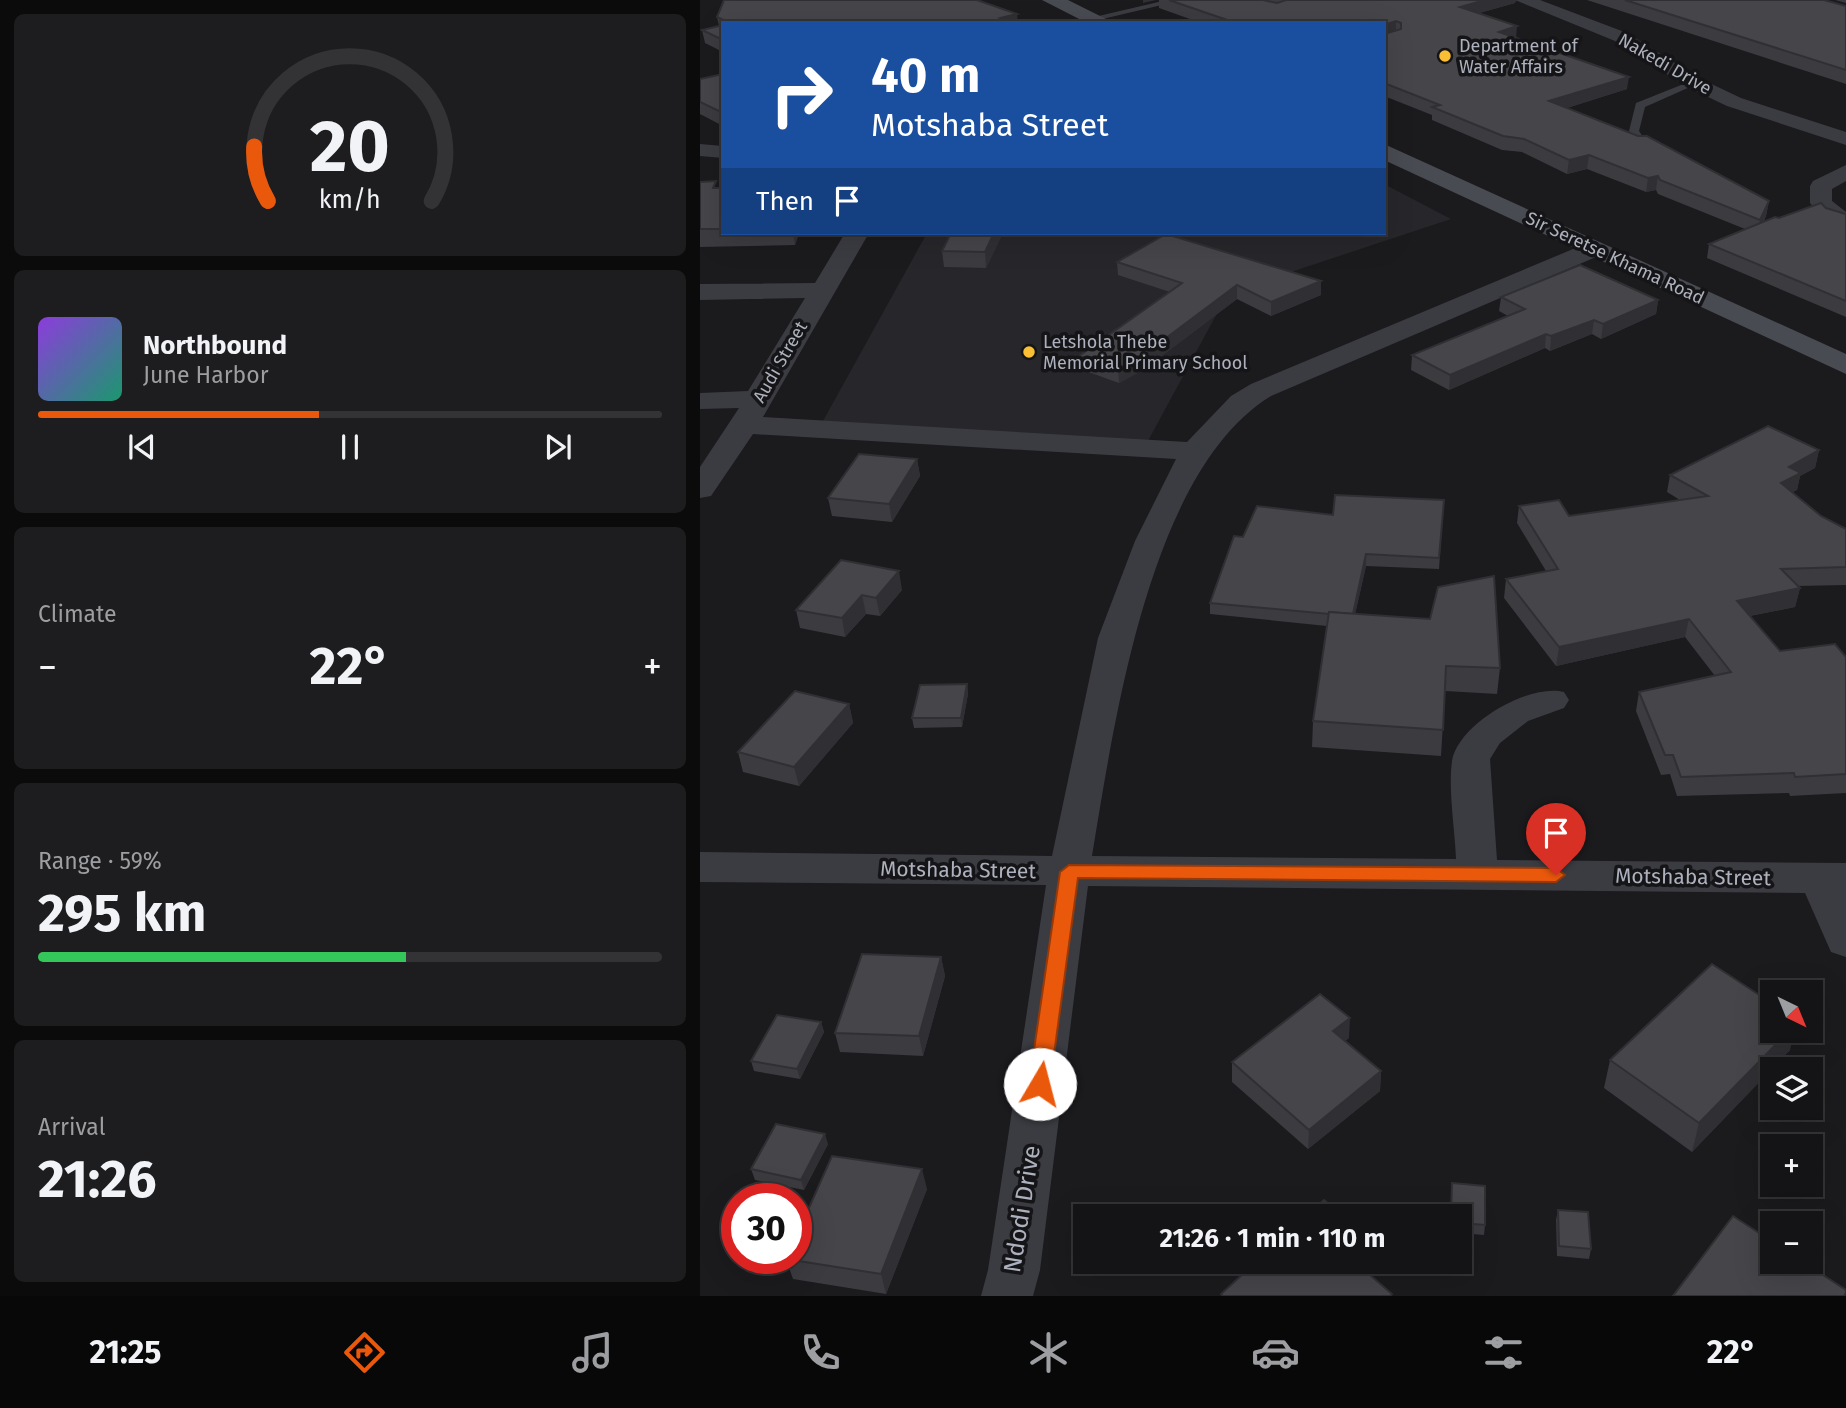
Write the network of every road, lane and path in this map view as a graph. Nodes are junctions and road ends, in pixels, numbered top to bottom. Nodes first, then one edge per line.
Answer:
1 (1052, 0) edge
2 (1179, 0) edge
3 (1524, 0) edge
4 (1099, 20) edge
5 (1694, 83) junction
6 (1846, 139) edge
7 (1644, 146) edge
8 (700, 150) edge
9 (721, 152) edge
10 (1386, 152) edge
11 (1846, 172) edge
12 (1846, 220) edge
13 (857, 235) edge
14 (1594, 249) junction
15 (822, 290) junction
16 (700, 292) edge
17 (1846, 365) edge
18 (700, 401) edge
19 (751, 412) junction
20 (1195, 451) junction
21 (700, 489) edge
22 (1551, 700) dead end
23 (700, 867) edge
24 (1069, 872) junction
25 (1477, 874) junction
26 (1833, 878) edge
27 (1846, 941) edge
28 (1007, 1296) edge

1 - 4 main road
2 - 4 lane
3 - 5 street, Nakedi Drive
5 - 6 street, Nakedi Drive
5 - 7 lane
8 - 9 street
10 - 14 main road, Sir Seretse Khama Road
11 - 12 street
13 - 15 street, Audi Street
14 - 17 main road, Sir Seretse Khama Road
14 - 20 street, Ndodi Drive
15 - 16 street
15 - 19 street, Audi Street
18 - 19 street
19 - 20 street
19 - 21 street, Audi Street
20 - 24 street, Ndodi Drive
22 - 25 street
23 - 24 street, Motshaba Street
24 - 25 street, Motshaba Street
24 - 28 street, Ndodi Drive
25 - 26 street, Motshaba Street
26 - 27 street

